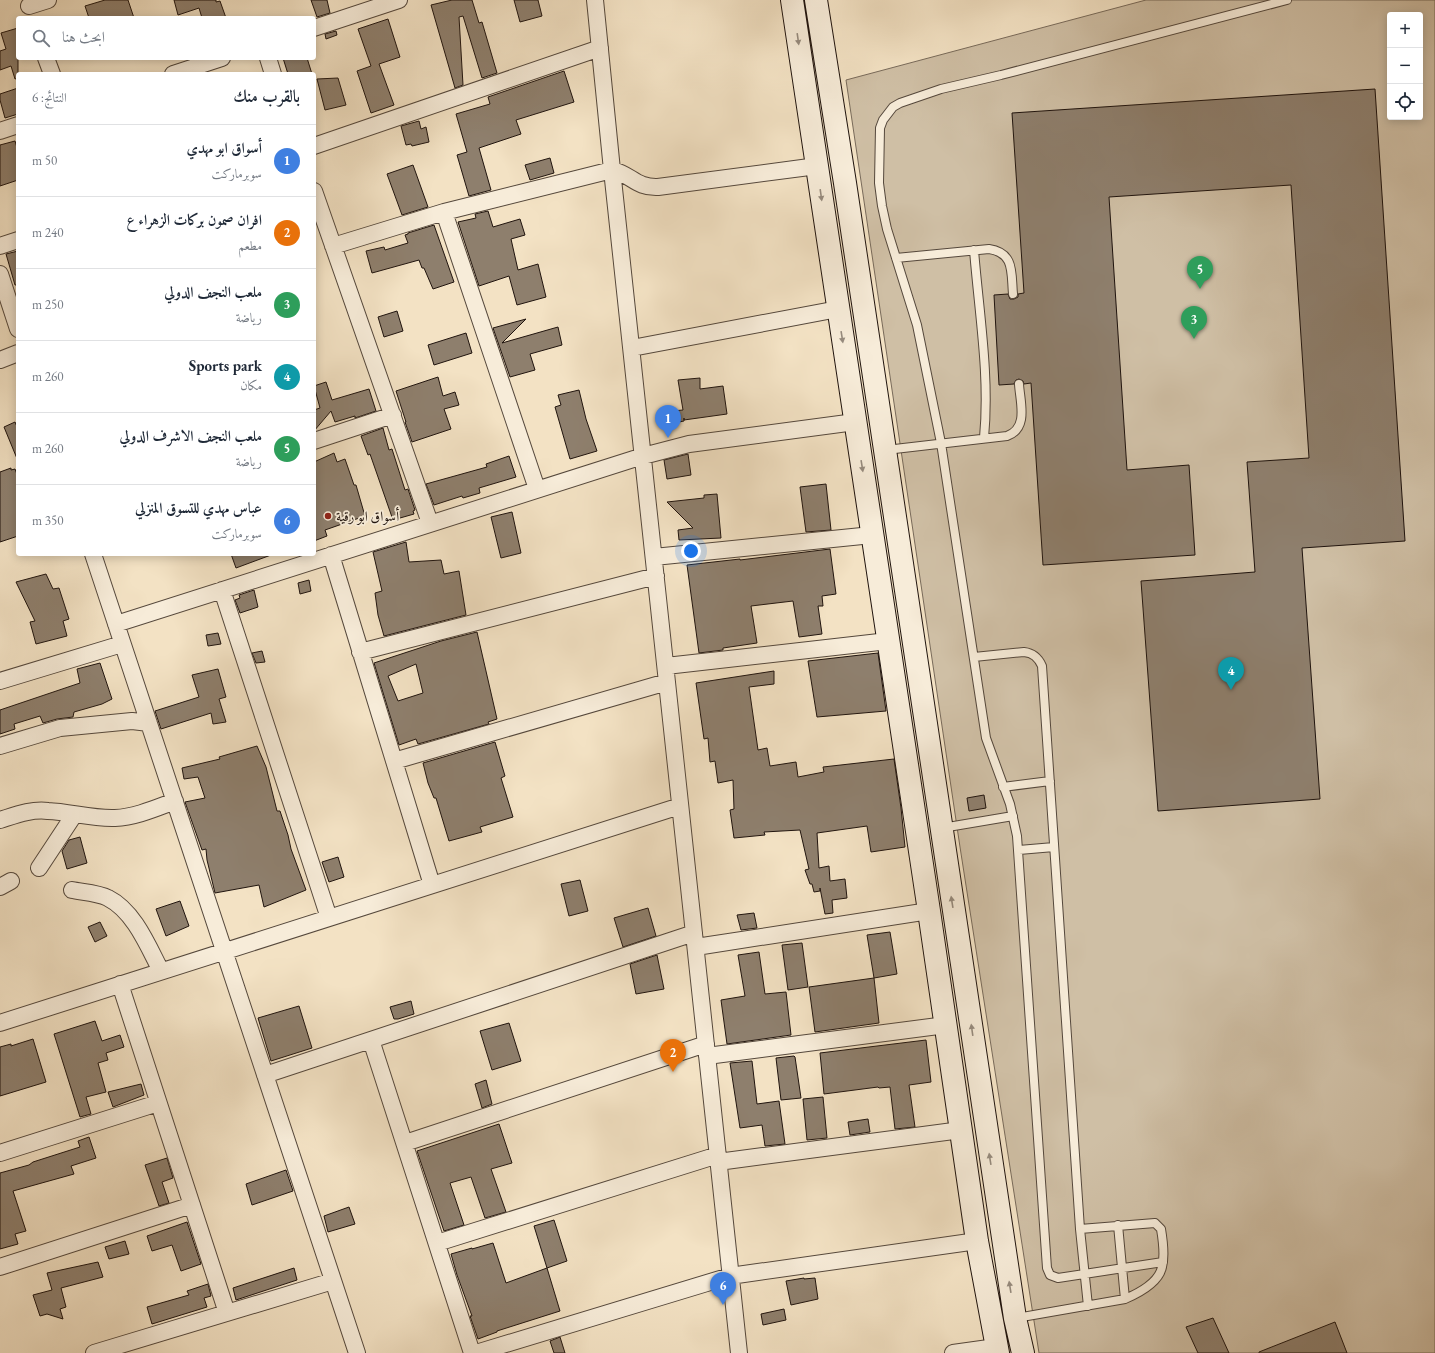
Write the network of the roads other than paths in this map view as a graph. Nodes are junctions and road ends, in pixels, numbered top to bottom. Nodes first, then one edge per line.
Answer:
1 (48, 0) edge
2 (399, 0) edge
3 (595, 0) edge
4 (792, 0) edge
5 (816, 0) edge
6 (1287, 0) edge
7 (369, 5) edge
8 (29, 8) edge
9 (316, 27) edge
10 (600, 48) junction
11 (47, 60) edge
12 (216, 60) edge
13 (269, 60) edge
14 (51, 72) edge
15 (179, 72) edge
16 (272, 72) edge
17 (16, 126) edge
18 (0, 131) edge
19 (316, 145) edge
20 (817, 166) junction
21 (612, 170) junction
22 (316, 196) edge
23 (444, 212) junction
24 (16, 241) edge
25 (0, 246) edge
26 (333, 246) junction
27 (974, 250) junction
28 (896, 258) junction
29 (0, 274) edge
30 (1013, 294) dead end
31 (838, 309) junction
32 (16, 323) edge
33 (632, 348) junction
34 (16, 354) edge
35 (0, 360) edge
36 (1019, 384) dead end
37 (393, 415) junction
38 (855, 422) junction
39 (984, 438) junction
40 (316, 440) edge
41 (941, 443) junction
42 (885, 450) junction
43 (643, 456) junction
44 (537, 489) junction
45 (430, 523) junction
46 (872, 535) junction
47 (331, 555) junction
48 (94, 556) edge
49 (654, 557) junction
50 (656, 576) junction
51 (222, 590) junction
52 (116, 624) junction
53 (888, 640) junction
54 (122, 644) junction
55 (360, 652) junction
56 (974, 657) junction
57 (666, 666) junction
58 (0, 681) edge
59 (667, 682) junction
60 (148, 723) junction
61 (0, 746) edge
62 (394, 761) junction
63 (1050, 781) junction
64 (1003, 787) junction
65 (174, 801) junction
66 (680, 806) junction
67 (74, 815) junction
68 (1013, 816) junction
69 (0, 820) edge
70 (941, 828) junction
71 (1054, 847) junction
72 (1019, 850) junction
73 (39, 868) dead end
74 (432, 885) junction
75 (72, 890) dead end
76 (929, 911) junction
77 (329, 918) junction
78 (695, 940) junction
79 (224, 951) junction
80 (161, 971) junction
81 (120, 984) junction
82 (0, 1023) edge
83 (946, 1025) junction
84 (372, 1040) junction
85 (706, 1050) junction
86 (265, 1075) junction
87 (158, 1103) junction
88 (961, 1130) junction
89 (405, 1143) junction
90 (0, 1153) edge
91 (718, 1159) junction
92 (192, 1205) junction
93 (1118, 1225) junction
94 (1080, 1229) junction
95 (977, 1241) junction
96 (437, 1243) junction
97 (1163, 1262) junction
98 (0, 1267) edge
99 (1122, 1268) junction
100 (1085, 1274) junction
101 (730, 1276) junction
102 (333, 1281) junction
103 (1126, 1298) junction
104 (1088, 1306) junction
105 (227, 1313) junction
106 (1015, 1318) junction
107 (997, 1350) edge
108 (94, 1353) edge
109 (357, 1353) edge
110 (472, 1353) edge
111 (476, 1353) edge
112 (738, 1353) edge
113 (953, 1353) edge
114 (1023, 1353) edge

1 - 8 street
2 - 7 street
3 - 10 street
4 -> 20 street
5 - 42 street
6 - 28 lane
7 - 9 street
10 - 19 street
10 - 21 street
11 - 14 street
12 - 15 street
13 - 16 street
17 - 18 street
20 - 21 street
20 -> 31 street
21 - 23 street
21 - 33 street
22 - 26 street
23 - 26 street
23 - 44 street
24 - 25 street
26 - 37 street
27 - 28 lane
27 - 30 lane
27 - 39 lane
28 - 41 lane
29 - 32 street
31 - 33 street
31 -> 38 street
33 - 43 street
34 - 35 street
36 - 39 lane
37 - 40 street
37 - 45 street
38 - 43 street
38 -> 46 street
39 - 41 lane
41 - 42 lane
41 - 56 lane
42 - 70 street
43 - 44 street
43 - 49 street
44 - 45 street
45 - 47 street
46 - 49 street
46 - 53 street
47 - 51 street
47 - 55 street
48 - 52 street
49 - 50 street
50 - 55 street
50 - 57 street
51 - 52 street
51 - 77 street
52 - 54 street
53 - 57 street
53 - 76 street
54 - 58 street
54 - 60 street
55 - 62 street
56 - 63 lane
56 - 64 lane
57 - 59 street
59 - 62 street
59 - 66 street
60 - 61 street
60 - 65 street
62 - 74 street
63 - 64 lane
63 - 71 lane
64 - 68 lane
65 - 67 street
65 - 79 street
66 - 74 street
66 - 78 street
67 - 69 street
67 - 73 street
68 - 70 lane
68 - 72 lane
106 -> 70 street
71 - 72 lane
71 - 94 lane
72 - 100 lane
74 - 77 street
75 - 80 street
76 - 78 street
76 - 83 street
77 - 79 street
78 - 84 street
78 - 85 street
79 - 80 street
79 - 86 street
80 - 81 street
81 - 82 street
81 - 87 street
83 - 85 street
83 - 88 street
84 - 86 street
84 - 89 street
85 - 89 street
85 - 91 street
86 - 102 street
87 - 90 street
87 - 92 street
88 - 91 street
88 - 95 street
89 - 96 street
91 - 96 street
91 - 101 street
92 - 98 street
92 - 105 street
93 - 94 lane
93 - 97 lane
93 - 99 lane
94 - 100 lane
95 - 101 street
95 - 107 street
96 - 110 street
97 - 99 lane
97 - 103 lane
99 - 100 lane
99 - 103 lane
100 - 104 lane
101 - 111 street
101 - 112 street
102 - 105 street
102 - 109 street
103 - 104 lane
104 - 106 lane
105 - 108 street
106 - 114 street
107 - 113 street

